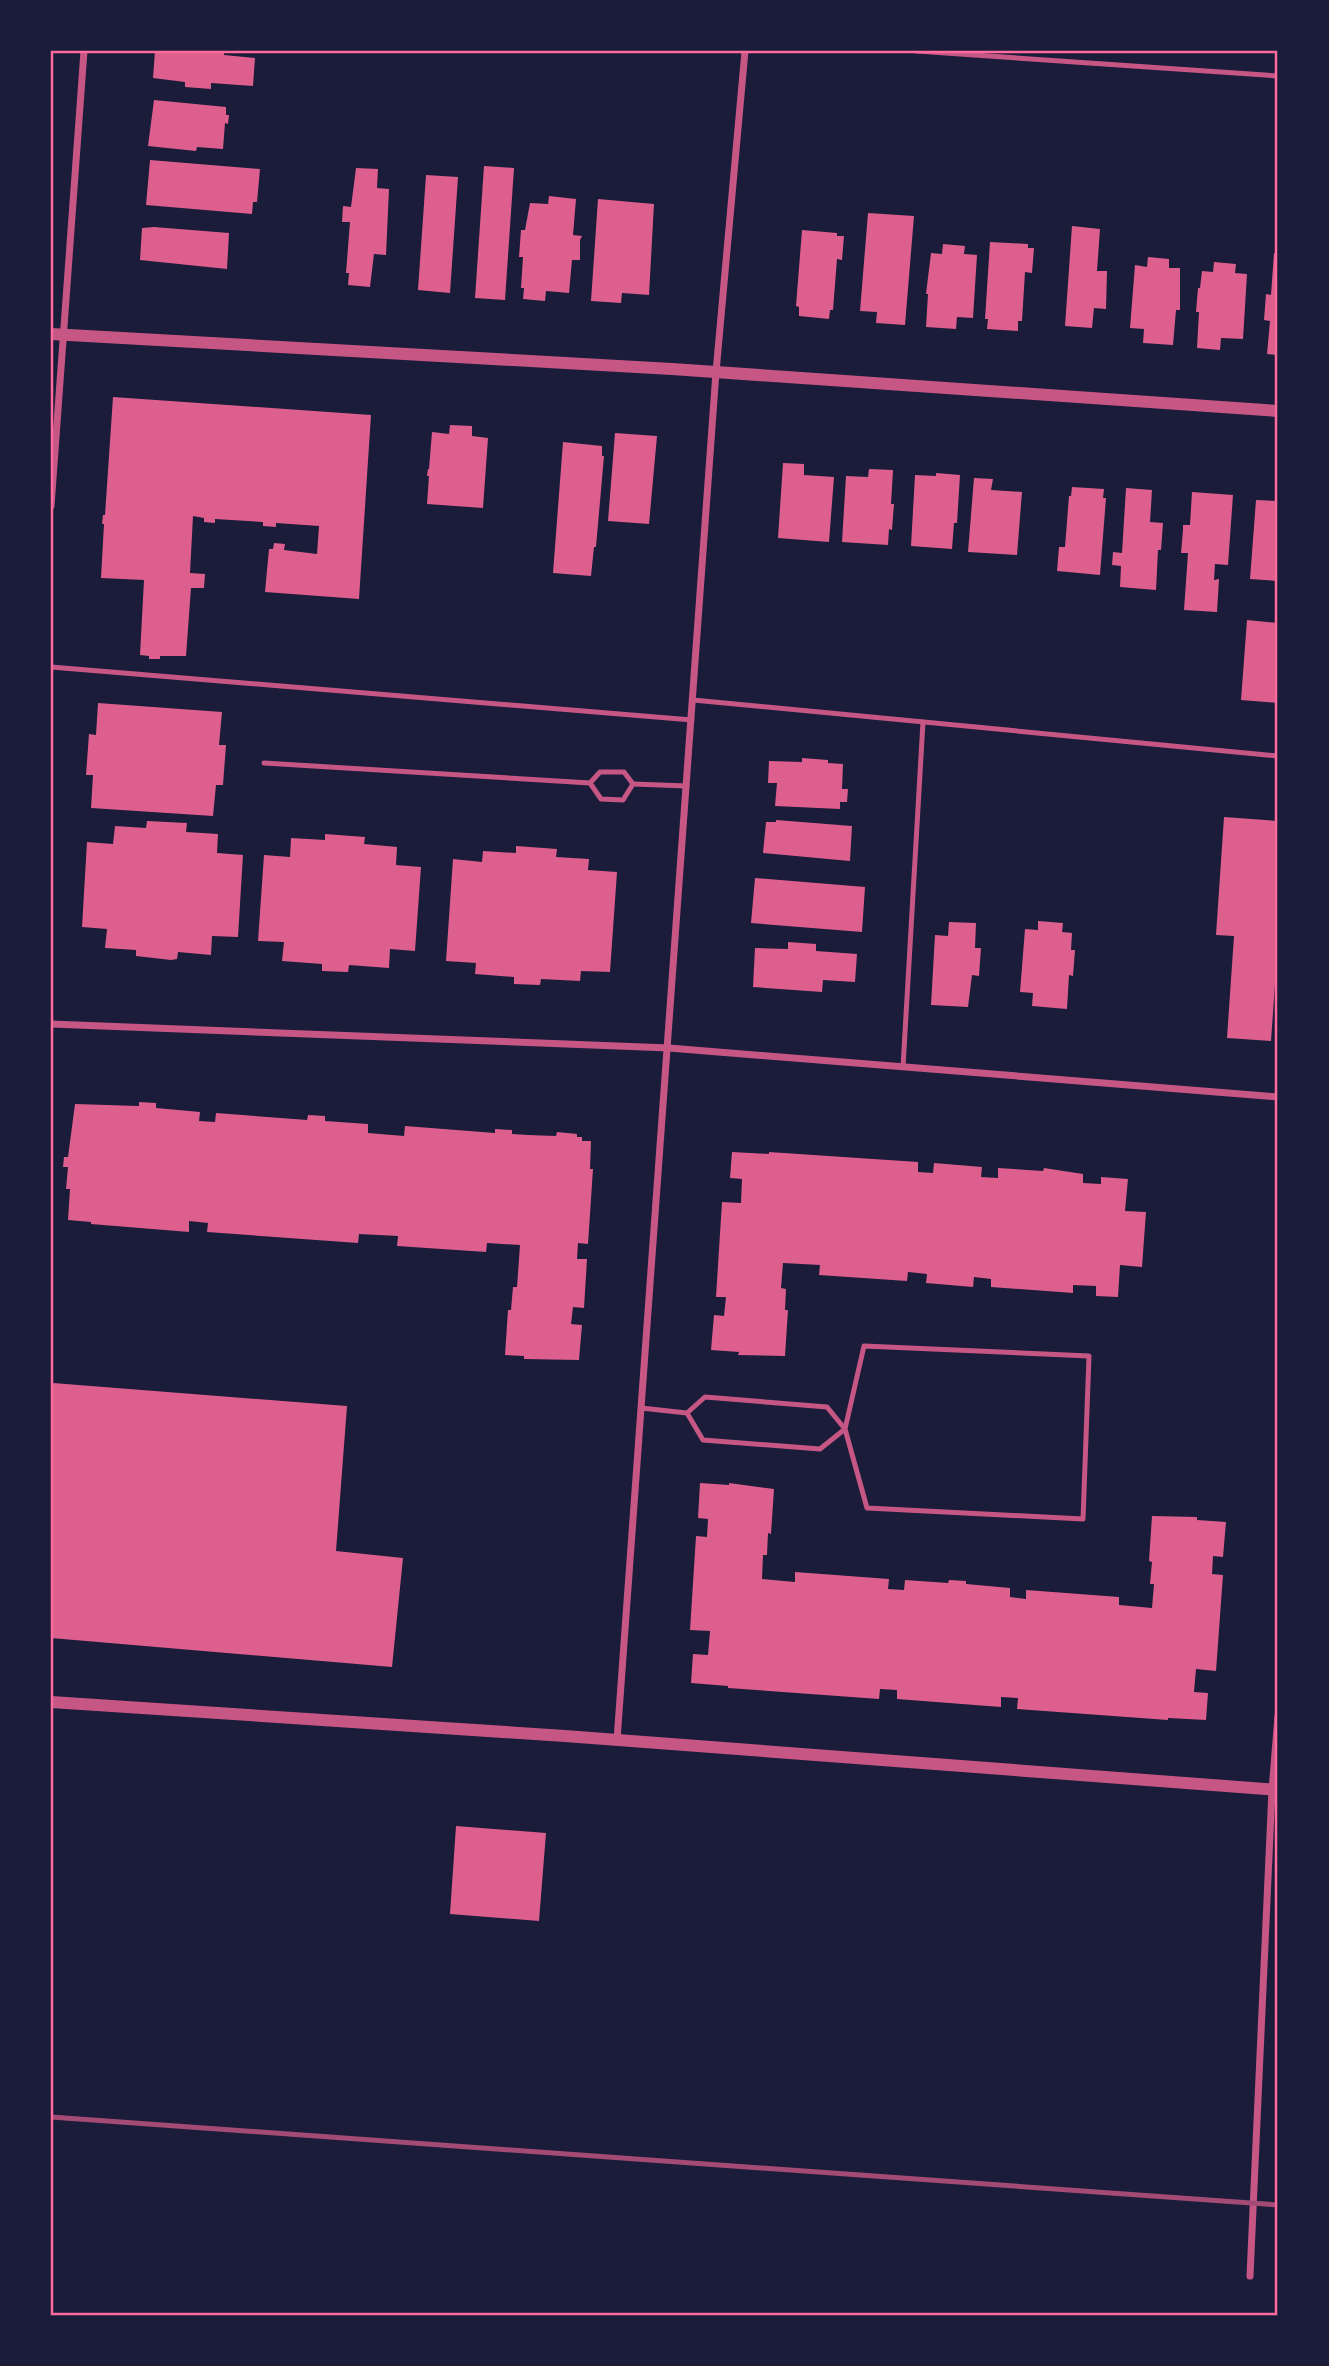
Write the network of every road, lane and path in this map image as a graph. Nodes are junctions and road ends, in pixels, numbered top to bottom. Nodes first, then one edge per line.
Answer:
1 (84, 51) edge
2 (745, 51) edge
3 (916, 51) edge
4 (1278, 75) edge
5 (57, 335) edge
6 (716, 372) junction
7 (1278, 411) edge
8 (51, 506) edge
9 (51, 667) edge
10 (693, 700) junction
11 (692, 720) junction
12 (923, 722) junction
13 (1278, 756) edge
14 (264, 763) dead end
15 (590, 783) junction
16 (633, 784) junction
17 (687, 786) junction
18 (51, 1024) edge
19 (669, 1048) junction
20 (903, 1067) junction
21 (1278, 1097) edge
22 (641, 1408) junction
23 (687, 1413) junction
24 (845, 1429) junction
25 (51, 1702) edge
26 (1278, 1716) edge
27 (617, 1740) junction
28 (1275, 1790) edge
29 (1250, 2276) dead end

1 - 5 street
2 - 6 street
3 - 4 lane
5 - 6 street
5 - 8 street
6 - 7 street
6 - 10 street
9 - 11 lane
10 - 11 street
10 - 12 lane
11 - 17 street
12 - 13 lane
12 - 20 lane
14 - 15 lane
15 - 16 lane
15 - 16 lane
16 - 17 lane
17 - 19 street
18 - 19 street
19 - 20 street
19 - 22 street
20 - 21 street
22 - 23 lane
22 - 27 street
23 - 24 lane
23 - 24 lane
24 - 24 lane
25 - 27 street
26 - 28 street
27 - 28 street
28 - 29 street

